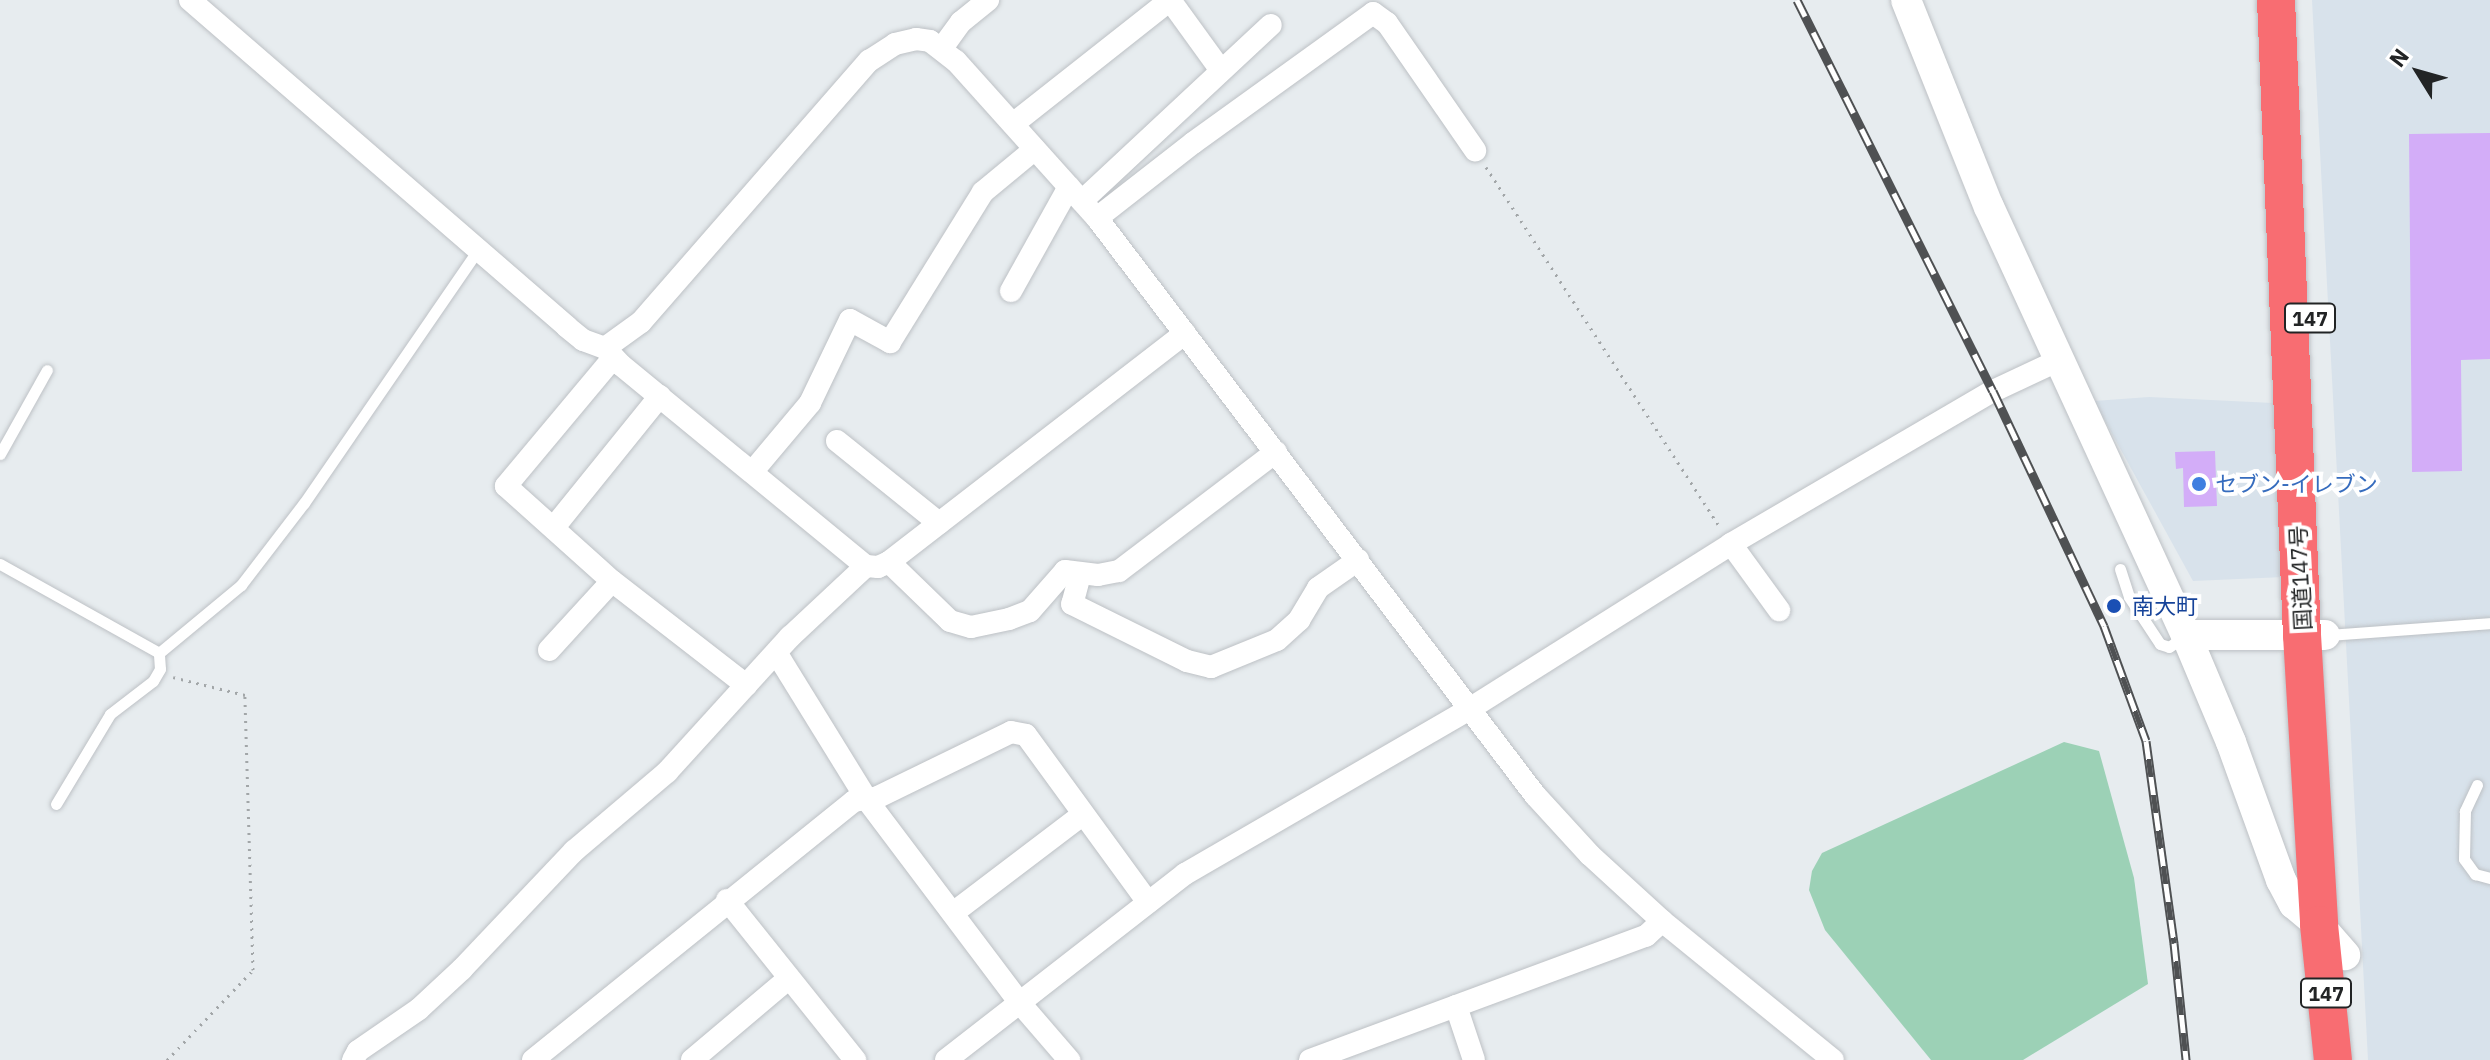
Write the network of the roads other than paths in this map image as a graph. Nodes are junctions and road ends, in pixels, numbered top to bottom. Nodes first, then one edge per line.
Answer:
1 (190, 0) edge
2 (988, 0) edge
3 (1170, 0) edge
4 (1906, 0) edge
5 (2276, 0) edge
6 (2295, 0) edge
7 (1271, 25) dead end
8 (942, 48) junction
9 (1220, 69) junction
10 (1013, 124) junction
11 (1035, 149) junction
12 (1475, 150) road end
13 (1082, 202) junction
14 (478, 250) junction
15 (1011, 291) dead end
16 (1185, 333) junction
17 (609, 353) junction
18 (2057, 361) junction
19 (47, 370) dead end
20 (660, 396) junction
21 (837, 441) dead end
22 (1276, 452) junction
23 (0, 454) edge
24 (753, 471) junction
25 (939, 523) junction
26 (555, 526) junction
27 (1731, 544) junction
28 (1358, 560) junction
29 (889, 562) junction
30 (866, 566) junction
31 (1, 567) edge
32 (2120, 569) dead end
33 (1080, 575) junction
34 (612, 581) junction
35 (1779, 610) dead end
36 (2490, 623) edge
37 (2186, 635) junction
38 (2314, 635) junction
39 (549, 650) dead end
40 (159, 653) junction
41 (777, 654) junction
42 (746, 685) junction
43 (1471, 708) junction
44 (2477, 785) dead end
45 (867, 800) junction
46 (56, 804) dead end
47 (1082, 815) junction
48 (2490, 878) edge
49 (727, 900) junction
50 (1148, 902) junction
51 (953, 913) junction
52 (1662, 921) junction
53 (2319, 925) junction
54 (2345, 955) junction
55 (789, 978) junction
56 (1019, 1002) junction
57 (1456, 1006) junction
58 (853, 1059) edge
59 (353, 1060) edge
60 (533, 1060) edge
61 (692, 1060) edge
62 (946, 1060) edge
63 (1069, 1060) edge
64 (1310, 1060) edge
65 (1474, 1060) edge
66 (1833, 1060) edge
67 (2333, 1060) edge
68 (2349, 1060) edge

1 - 14 street
2 - 8 street
3 - 9 street
3 - 10 street
4 - 18 street
5 - 38 highway, 国道147号 / 147
6 - 38 highway, 国道147号 / 147
7 - 9 street
8 - 10 street
8 - 17 street
9 - 13 street
10 - 11 street
11 - 13 street
11 - 24 street
12 - 13 street
13 - 15 street
13 - 16 street
14 - 17 street
14 - 40 lane
16 - 22 street
16 - 25 street
17 - 20 street
17 - 26 street
18 - 27 street
18 - 37 street
19 - 23 lane
20 - 24 street
20 - 26 street
21 - 25 street
22 - 28 street
22 - 33 street
24 - 30 street
25 - 29 street
26 - 34 street
27 - 35 street
27 - 43 street
28 - 33 street
28 - 43 street
29 - 30 street
29 - 33 street
30 - 41 street
31 - 40 lane
32 - 37 lane
34 - 39 street
34 - 42 street
36 - 38 lane
37 - 38 street
37 - 53 street
38 - 53 highway, 国道147号 / 147
38 - 54 highway, 国道147号 / 147
40 - 46 lane
41 - 42 street
41 - 45 street
42 - 59 street
43 - 50 street
43 - 52 street
44 - 48 lane
45 - 47 street
45 - 49 street
45 - 51 street
47 - 50 street
47 - 51 street
49 - 55 street
49 - 60 street
50 - 56 street
51 - 56 street
52 - 57 street
52 - 66 street
53 - 54 street
53 - 67 highway, 国道147号 / 147
54 - 68 highway, 国道147号 / 147
55 - 58 street
55 - 61 street
56 - 62 street
56 - 63 street
57 - 64 street
57 - 65 street

